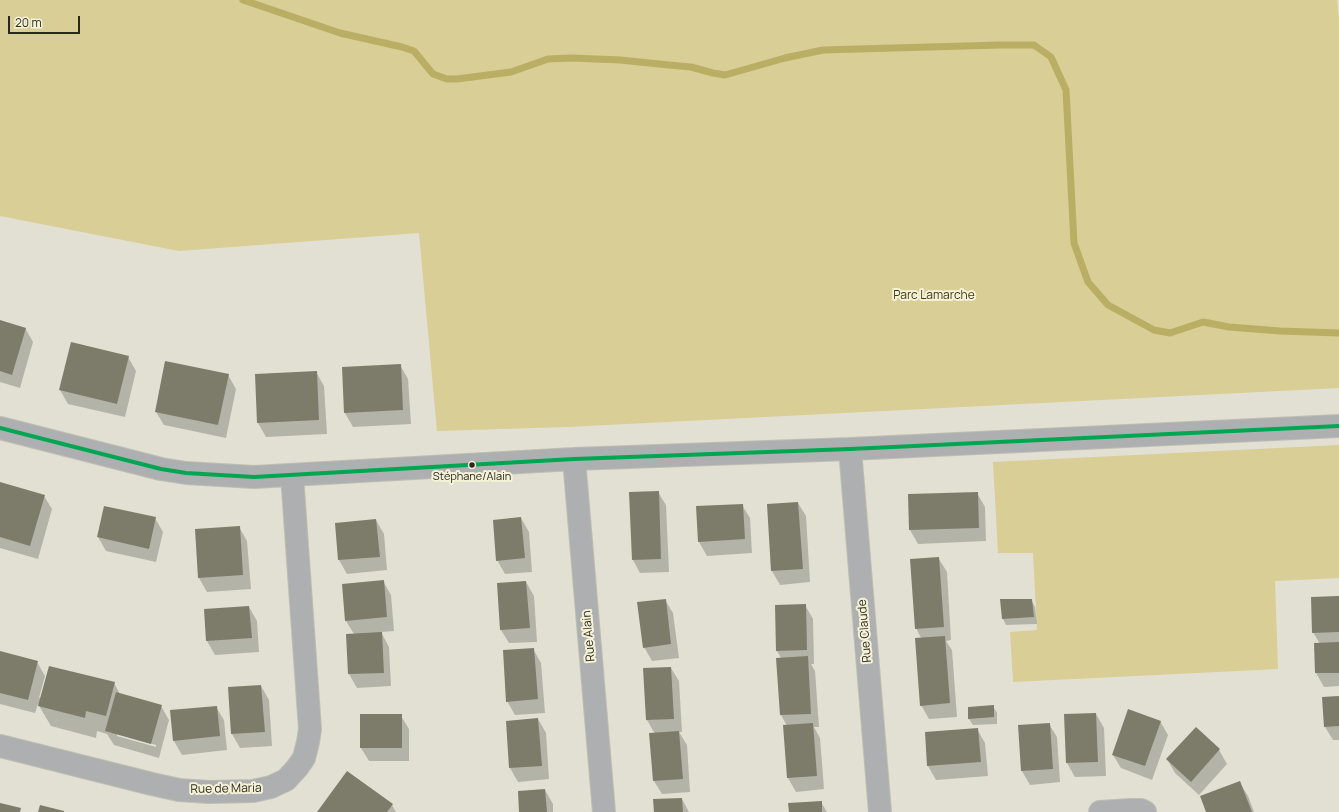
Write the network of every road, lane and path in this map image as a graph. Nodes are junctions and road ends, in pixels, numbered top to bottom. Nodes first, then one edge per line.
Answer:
1 (1339, 426) edge
2 (0, 428) edge
3 (850, 449) junction
4 (574, 459) junction
5 (292, 474) junction
6 (0, 746) edge
7 (604, 812) edge
8 (880, 812) edge
9 (1100, 812) edge
10 (1145, 812) edge

1 - 3 street
2 - 5 street
3 - 4 street
3 - 8 street, Rue Claude
4 - 5 street
4 - 7 street, Rue Alain
5 - 6 street, Rue de Maria
9 - 10 street

